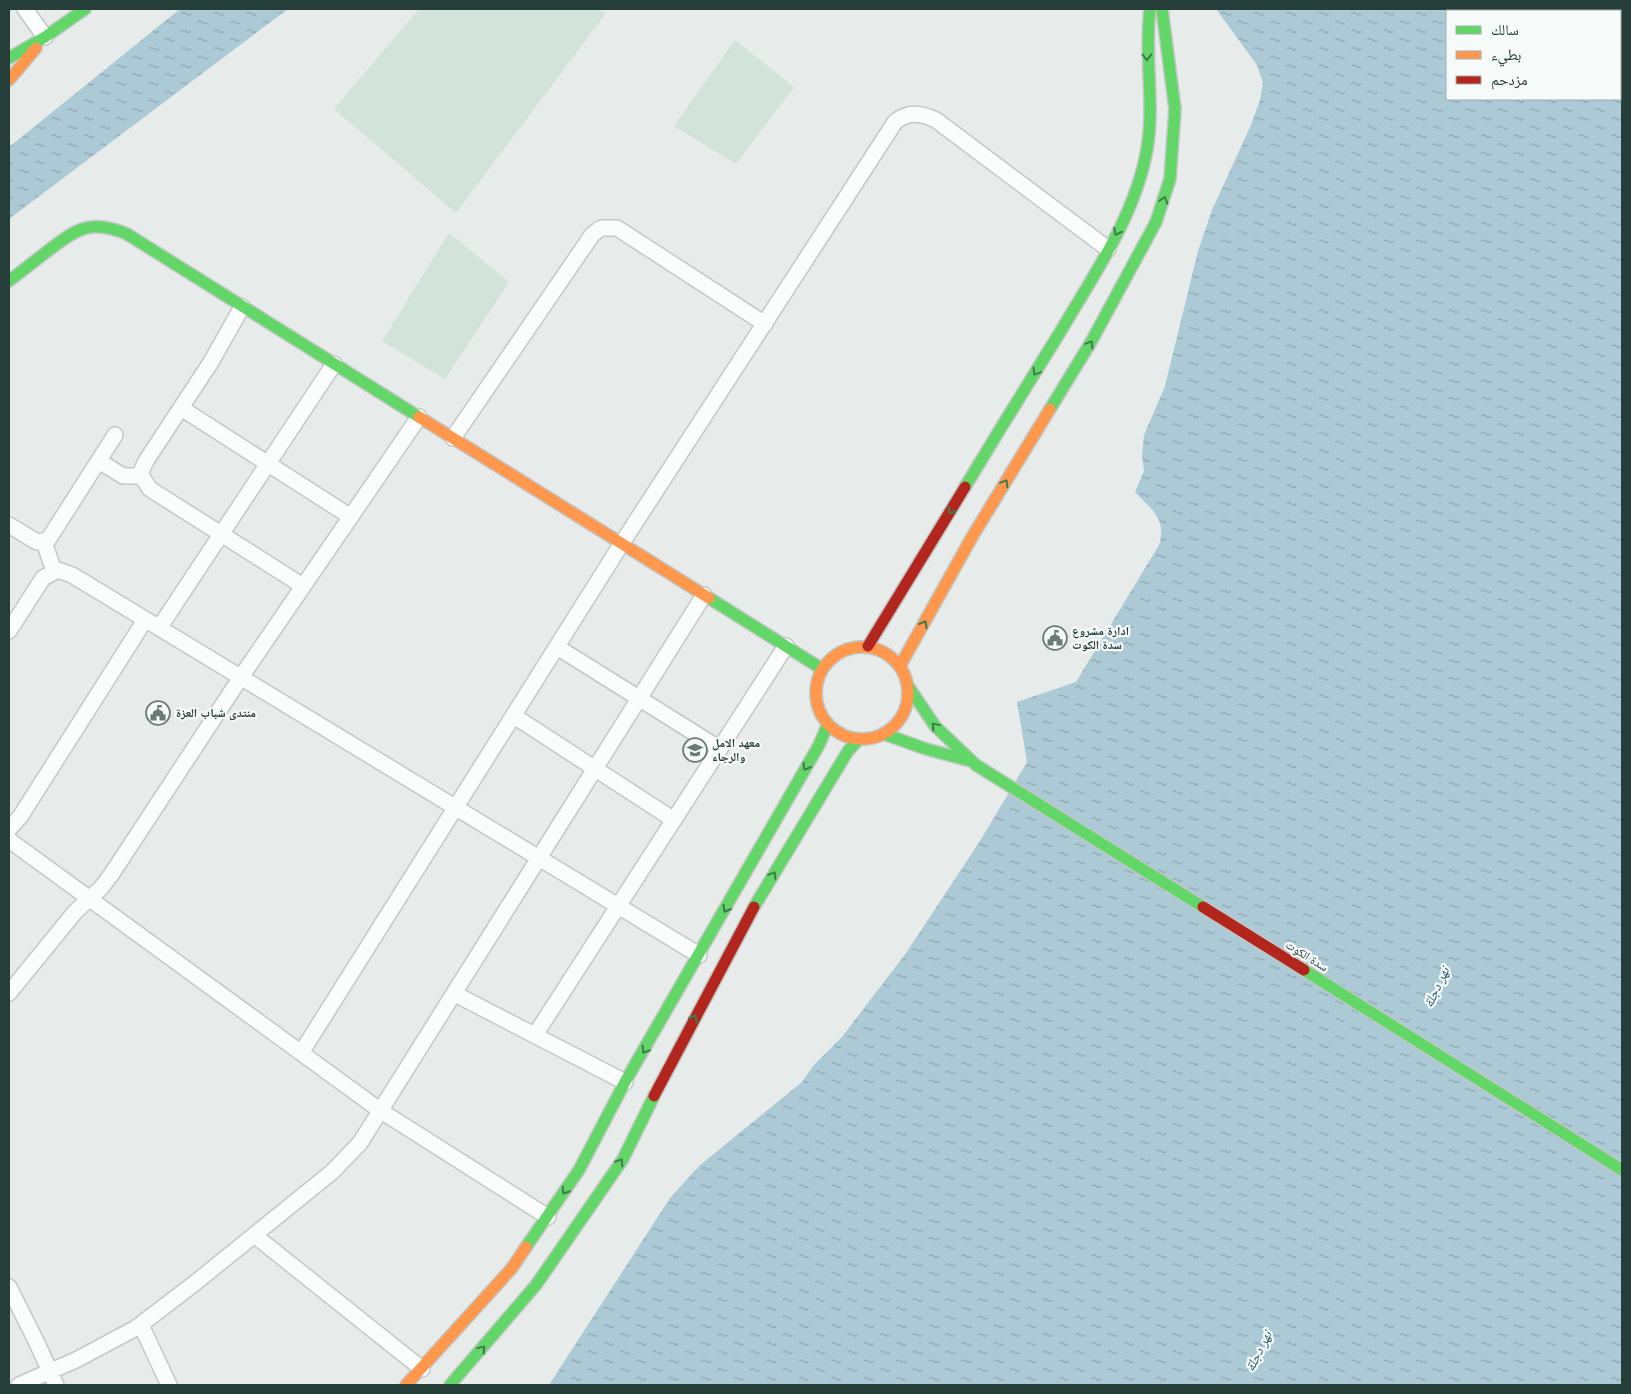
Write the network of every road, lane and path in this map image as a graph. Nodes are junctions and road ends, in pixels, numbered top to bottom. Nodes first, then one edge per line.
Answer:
1 (25, 9) edge
2 (85, 9) edge
3 (1150, 9) edge
4 (1162, 9) edge
5 (45, 37) junction
6 (9, 58) edge
7 (9, 80) edge
8 (1108, 249) junction
9 (9, 281) edge
10 (242, 306) junction
11 (765, 324) junction
12 (334, 364) junction
13 (181, 408) junction
14 (419, 417) junction
15 (115, 435) dead end
16 (453, 438) junction
17 (99, 461) junction
18 (267, 464) junction
19 (141, 476) junction
20 (351, 517) junction
21 (9, 525) edge
22 (221, 534) junction
23 (44, 542) junction
24 (622, 543) junction
25 (54, 571) junction
26 (303, 586) junction
27 (704, 595) junction
28 (145, 620) junction
29 (159, 628) junction
30 (9, 630) edge
31 (786, 646) junction
32 (868, 646) junction
33 (557, 647) junction
34 (900, 666) junction
35 (822, 668) junction
36 (241, 677) junction
37 (908, 686) junction
38 (640, 698) junction
39 (514, 716) junction
40 (828, 724) junction
41 (884, 734) junction
42 (859, 739) junction
43 (720, 749) junction
44 (972, 763) junction
45 (596, 769) junction
46 (456, 808) junction
47 (674, 820) junction
48 (9, 829) edge
49 (9, 840) edge
50 (540, 859) junction
51 (90, 899) junction
52 (619, 906) junction
53 (699, 955) junction
54 (9, 993) edge
55 (455, 994) junction
56 (535, 1035) junction
57 (668, 1039) junction
58 (301, 1053) junction
59 (625, 1082) junction
60 (381, 1111) junction
61 (1622, 1170) edge
62 (548, 1217) junction
63 (254, 1235) junction
64 (9, 1287) edge
65 (141, 1325) junction
66 (422, 1369) junction
67 (53, 1379) edge
68 (19, 1385) edge
69 (169, 1385) edge
70 (406, 1385) edge
71 (450, 1385) edge

1 - 5 street
2 - 5 main road
3 -> 8 main road
34 -> 4 main road
5 - 6 main road
5 - 7 main road
8 - 11 street
8 -> 32 main road
9 - 10 main road
10 - 12 main road
10 - 13 street
11 - 16 street
11 - 24 street
12 - 14 main road
12 - 18 street
13 - 18 street
13 - 19 street
14 - 16 main road
14 - 20 street
15 - 17 street
16 - 24 main road
17 - 19 street
17 - 23 street
18 - 20 street
18 - 22 street
19 - 22 street
20 - 26 street
21 - 23 street
22 - 26 street
22 - 29 street
23 - 25 street
24 - 27 main road
24 - 33 street
25 - 28 street
25 - 30 street
26 - 36 street
27 - 31 main road
27 - 38 street
28 - 29 street
28 - 48 street
29 - 36 street
31 - 35 main road
31 - 43 street
32 - 34 main road
32 - 35 main road
33 - 38 street
33 - 39 street
34 - 37 main road
35 - 40 main road
36 - 46 street
36 - 51 street
37 - 41 main road
44 -> 37 main road
38 - 43 street
38 - 45 street
39 - 45 street
39 - 46 street
40 - 42 main road
40 -> 53 main road
41 - 42 main road
41 - 44 main road
57 -> 42 main road
43 - 47 street
44 - 61 main road, سدة الكوت
45 - 47 street
45 - 50 street
46 - 50 street
46 - 58 street
47 - 52 street
49 - 51 street
50 - 52 street
50 - 55 street
51 - 54 street
51 - 58 street
52 - 53 street
52 - 56 street
53 - 57 main road
55 - 56 street
55 - 60 street
56 - 59 street
57 -> 59 main road
71 -> 57 main road
58 - 60 street
59 -> 62 main road
60 - 62 street
60 - 63 street
62 - 66 main road
63 - 65 street
63 - 66 street
64 - 67 street
65 - 67 street
65 - 69 street
66 - 70 main road
67 - 68 street

